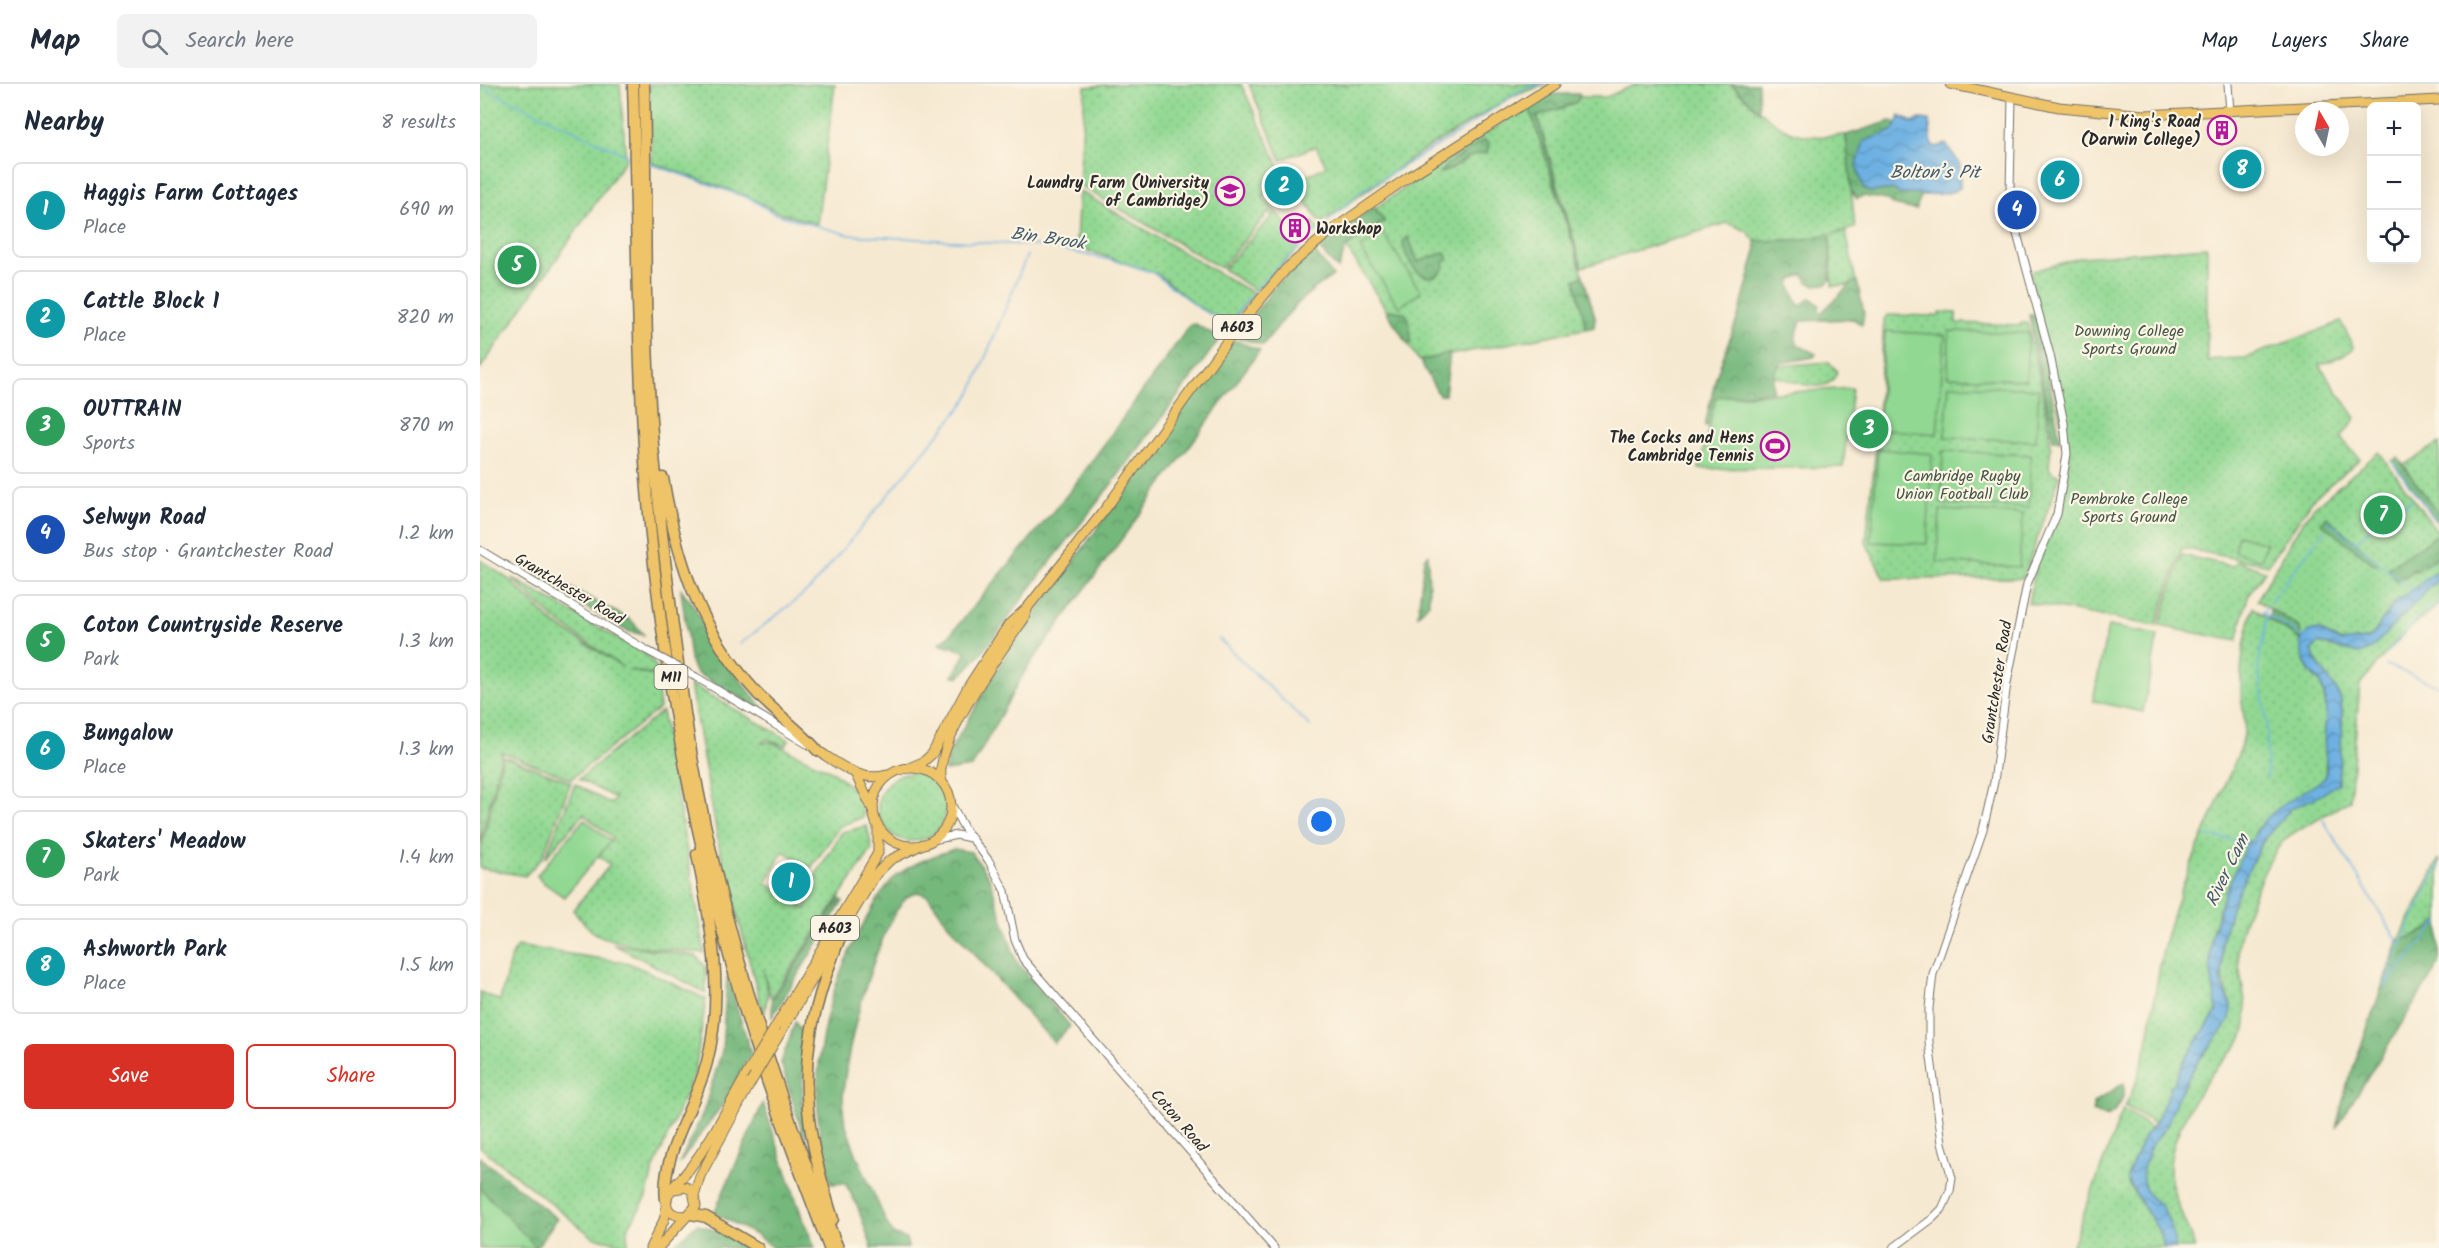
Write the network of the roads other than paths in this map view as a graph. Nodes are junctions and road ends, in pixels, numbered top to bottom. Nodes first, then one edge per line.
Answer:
1 (633, 84) edge
2 (644, 84) edge
3 (1555, 84) edge
4 (1950, 84) edge
5 (2228, 84) edge
6 (2012, 97) junction
7 (2439, 100) edge
8 (2230, 112) junction
9 (649, 376) junction
10 (480, 550) edge
11 (1028, 607) junction
12 (817, 750) junction
13 (909, 768) junction
14 (892, 774) junction
15 (856, 775) junction
16 (943, 784) junction
17 (687, 785) junction
18 (950, 802) junction
19 (874, 813) junction
20 (878, 825) junction
21 (973, 839) junction
22 (928, 842) junction
23 (841, 935) junction
24 (778, 1030) junction
25 (674, 1188) junction
26 (695, 1193) junction
27 (667, 1203) junction
28 (689, 1215) junction
29 (650, 1248) edge
30 (658, 1248) edge
31 (758, 1248) edge
32 (829, 1248) edge
33 (840, 1248) edge
34 (1274, 1248) edge
35 (1893, 1248) edge

1 - 17 highway, M11
2 - 9 highway, M11
3 - 11 main road, A603
4 - 6 main road
5 - 8 street
6 - 8 main road
6 - 35 street, Grantchester Road
7 - 8 main road
9 - 12 highway
9 - 33 highway, M11
10 - 12 street, Grantchester Road, bridge
11 - 13 main road, A603
11 - 16 main road, A603
12 - 15 main road
13 - 14 main road
13 - 16 main road
14 - 15 main road
14 - 19 main road
15 - 19 main road
16 - 18 main road
17 - 27 highway
17 - 32 highway, M11
18 - 21 street, Coton Road
18 - 22 main road
19 - 20 main road
20 - 22 main road
20 - 24 main road, A603
21 - 22 street
21 - 34 street, Coton Road
22 - 23 main road, A603
23 - 24 main road, A603
23 - 33 highway
24 - 25 main road, A603, bridge
24 - 26 main road, A603, bridge
25 - 26 main road
25 - 27 main road
26 - 28 main road
27 - 28 main road
27 - 29 main road
28 - 30 main road
28 - 31 highway

